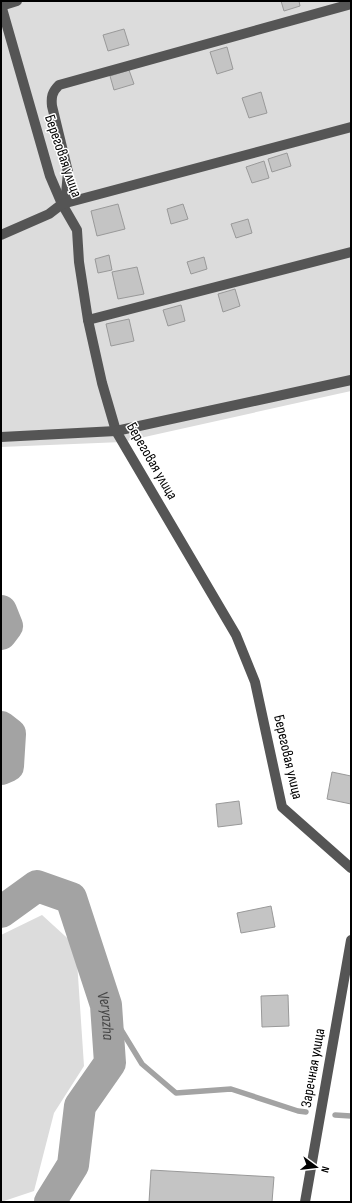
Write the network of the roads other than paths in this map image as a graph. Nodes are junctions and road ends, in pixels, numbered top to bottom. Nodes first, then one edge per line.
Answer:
1 (17, 1) edge
2 (351, 4) edge
3 (1, 6) edge
4 (351, 127) edge
5 (62, 204) junction
6 (1, 235) edge
7 (351, 252) edge
8 (88, 320) junction
9 (351, 380) edge
10 (116, 431) junction
11 (1, 437) edge
12 (351, 868) edge
13 (351, 940) edge
14 (305, 1202) edge

1 - 3 street
2 - 5 street
3 - 5 street, Береговая улица
4 - 5 street
5 - 6 street
5 - 8 street, Береговая улица
7 - 8 street
8 - 10 street, Береговая улица
9 - 10 street
10 - 11 street
10 - 12 street, Береговая улица
13 - 14 street, Заречная улица

